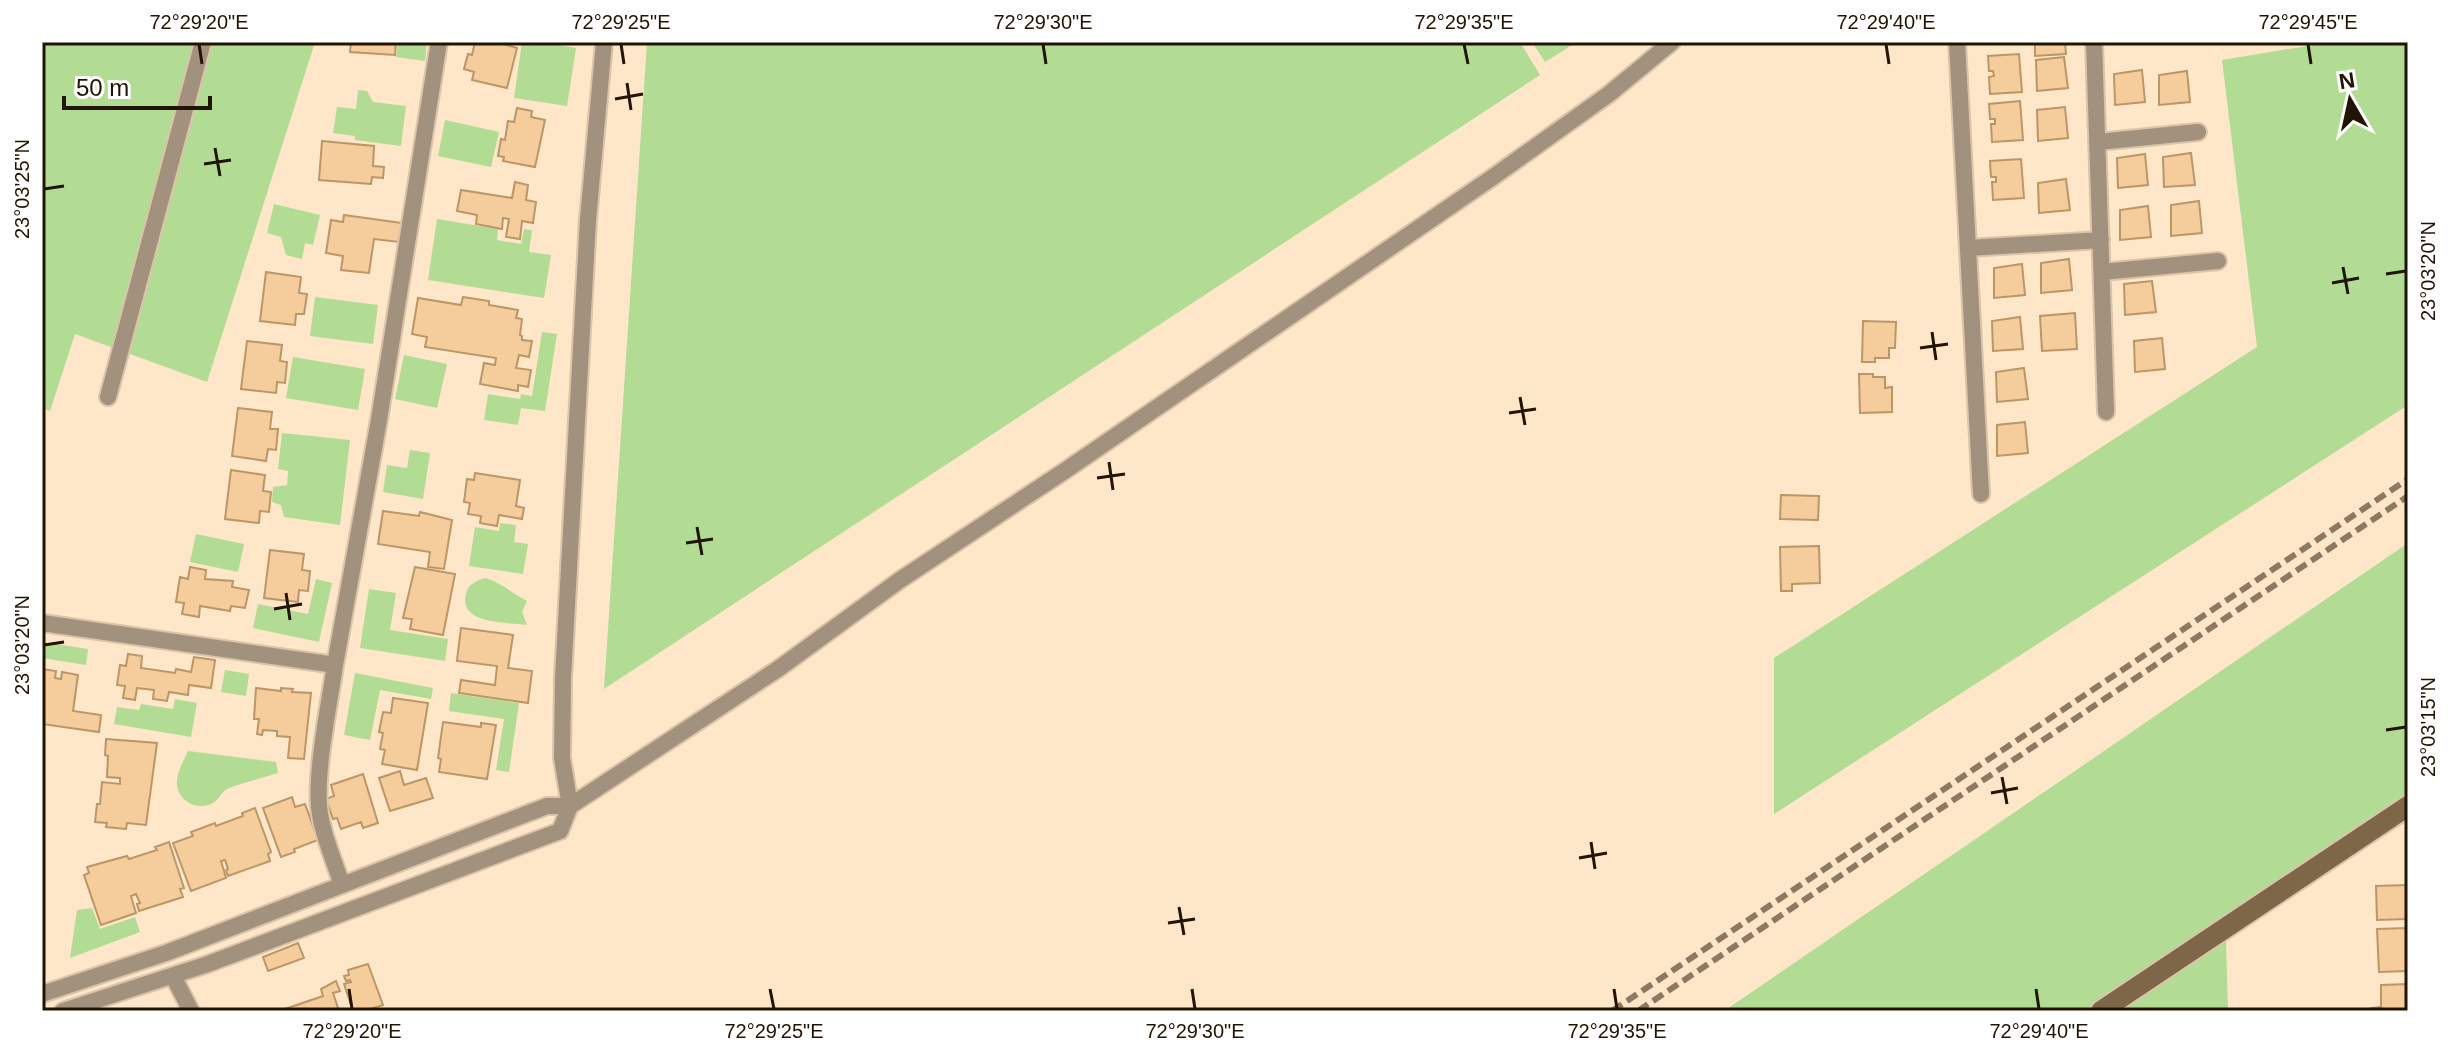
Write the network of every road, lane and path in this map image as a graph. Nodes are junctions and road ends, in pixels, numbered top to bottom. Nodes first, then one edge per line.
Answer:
1 (203, 42) edge
2 (439, 42) edge
3 (604, 42) edge
4 (1672, 42) edge
5 (1957, 42) edge
6 (2094, 42) edge
7 (2198, 132) dead end
8 (2098, 142) junction
9 (2101, 240) junction
10 (1968, 248) junction
11 (2218, 261) dead end
12 (2102, 272) junction
13 (108, 397) dead end
14 (2106, 412) dead end
15 (1981, 494) dead end
16 (42, 623) edge
17 (335, 665) junction
18 (570, 806) junction
19 (2408, 806) edge
20 (342, 885) junction
21 (173, 976) junction
22 (42, 994) edge
23 (63, 1011) edge
24 (191, 1011) edge
25 (2101, 1011) edge

1 - 13 street
2 - 17 street
3 - 18 street
4 - 18 street
5 - 10 street
6 - 8 street
7 - 8 street
8 - 9 street
9 - 10 street
9 - 12 street
10 - 15 street
11 - 12 street
12 - 14 street
16 - 17 street
17 - 20 street
18 - 20 street
18 - 21 street
19 - 25 street
20 - 22 street
21 - 23 street
21 - 24 street

